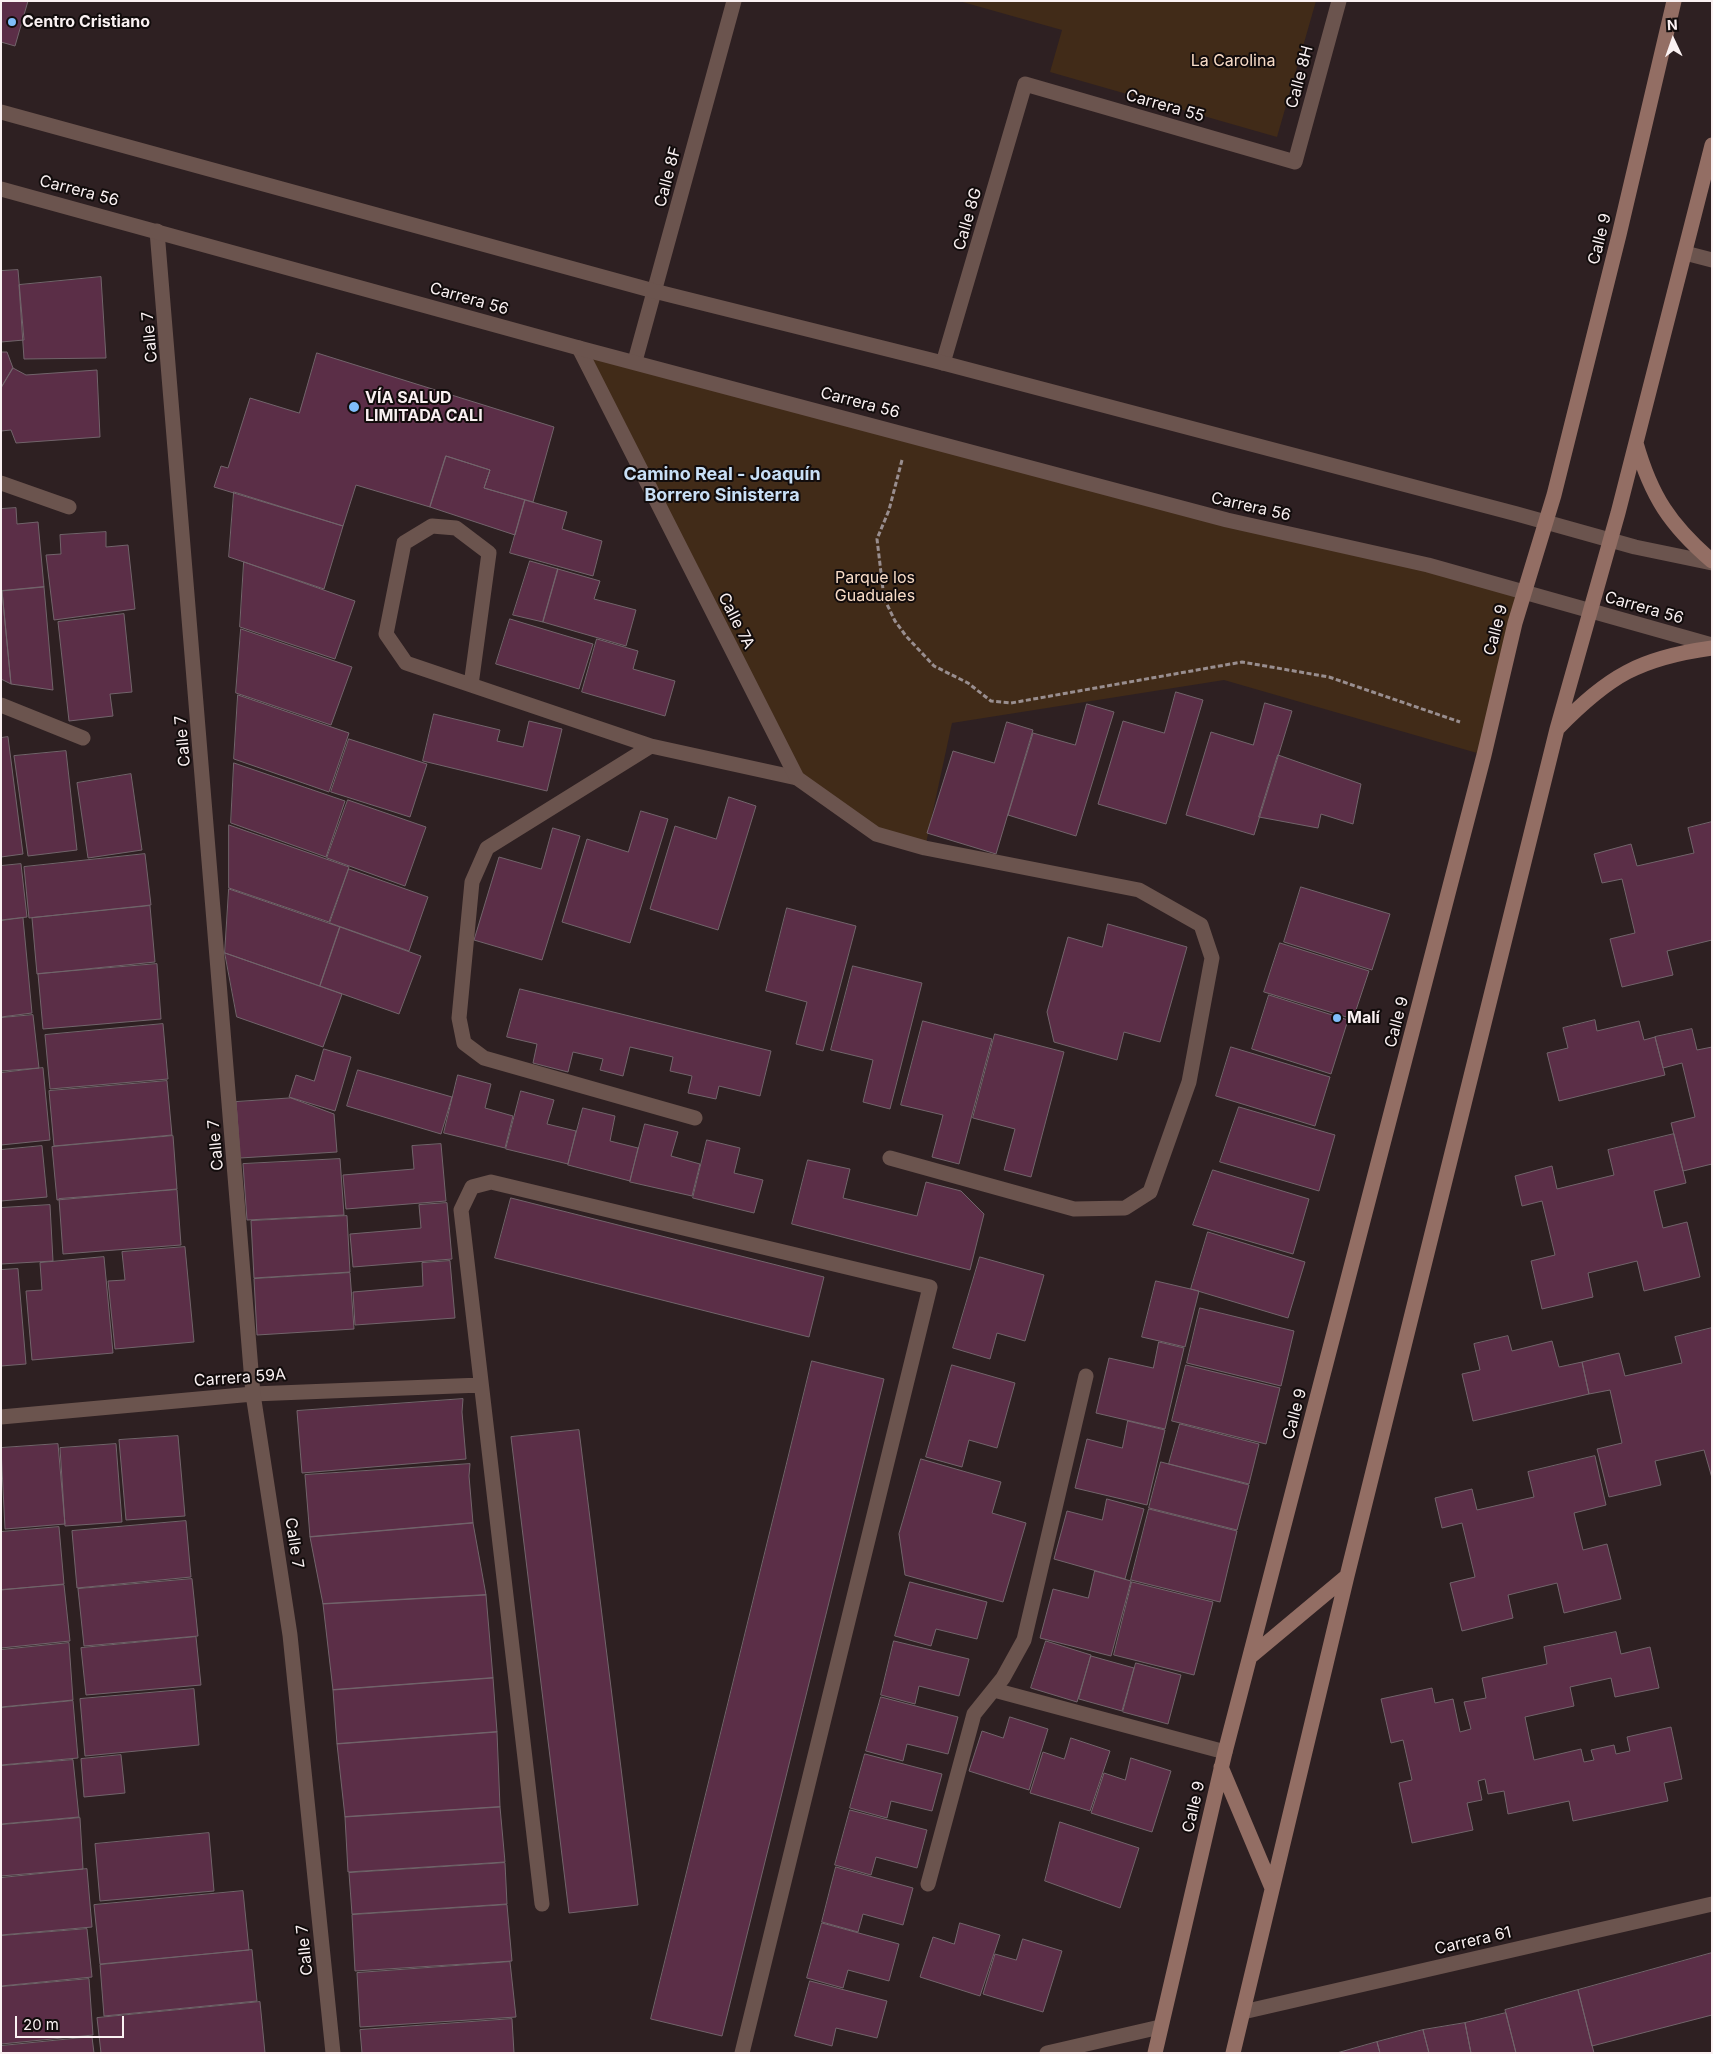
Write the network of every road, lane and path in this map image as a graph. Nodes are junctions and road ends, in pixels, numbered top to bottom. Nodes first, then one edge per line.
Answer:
1 (734, 1) edge
2 (1339, 1) edge
3 (1674, 1) edge
4 (1025, 84) joint
5 (1, 112) edge
6 (1712, 146) edge
7 (1295, 162) joint
8 (1, 189) edge
9 (157, 231) junction
10 (1685, 253) junction
11 (1712, 260) edge
12 (654, 291) junction
13 (579, 348) junction
14 (635, 361) junction
15 (944, 363) junction
16 (1636, 440) junction
17 (902, 460) dead end
18 (1, 482) edge
19 (69, 508) dead end
20 (1545, 521) junction
21 (1610, 540) junction
22 (1712, 562) edge
23 (1525, 591) junction
24 (1591, 611) junction
25 (1712, 647) edge
26 (471, 685) junction
27 (1, 705) edge
28 (1460, 722) dead end
29 (1557, 729) junction
30 (83, 738) dead end
31 (651, 746) junction
32 (797, 778) junction
33 (695, 1118) dead end
34 (890, 1158) dead end
35 (1086, 1376) dead end
36 (481, 1385) junction
37 (254, 1394) junction
38 (1, 1417) edge
39 (1347, 1576) junction
40 (1250, 1657) junction
41 (994, 1690) junction
42 (1225, 1752) junction
43 (1221, 1767) junction
44 (928, 1884) dead end
45 (1272, 1888) junction
46 (542, 1904) dead end
47 (1712, 1904) edge
48 (1243, 2012) junction
49 (1160, 2026) junction
50 (1061, 2051) edge
51 (333, 2053) edge
52 (742, 2053) edge
53 (1047, 2053) edge
54 (1155, 2053) edge
55 (1233, 2053) edge

1 - 12 street, Calle 8F
2 - 7 street, Calle 8H
3 - 20 main road, Calle 9
4 - 7 street, Carrera 55
4 - 15 street, Calle 8G
5 - 12 street
6 - 10 main road
8 - 9 street, Carrera 56
9 - 13 street, Carrera 56
9 - 37 street, Calle 7
10 - 11 street
10 - 16 main road
12 - 14 street, Calle 8F
12 - 15 street
13 - 14 street, Carrera 56
13 - 32 street, Calle 7A
14 - 23 street, Carrera 56
15 - 20 street
16 - 21 main road
16 - 22 main road
17 - 28 path
18 - 19 street
20 - 21 street
20 - 23 main road, Calle 9
21 - 22 street
21 - 24 main road
23 - 24 street, Carrera 56
23 - 40 main road, Calle 9
24 - 25 street, Carrera 56
24 - 29 main road
25 - 29 main road
26 - 26 street
26 - 31 street
27 - 30 street
29 - 39 main road
31 - 32 street
31 - 33 street
32 - 34 street, Calle 7A
35 - 41 street
36 - 37 street, Carrera 59A
36 - 46 street
36 - 52 street
37 - 38 street, Carrera 59A
37 - 51 street, Calle 7
39 - 40 main road
39 - 45 main road
40 - 42 main road, Calle 9
41 - 42 street
41 - 44 street
42 - 43 main road, Calle 9
43 - 45 main road
43 - 49 main road, Calle 9
45 - 48 main road
47 - 48 street, Carrera 61
48 - 55 main road
49 - 50 street
49 - 54 main road, Calle 9
50 - 53 street

